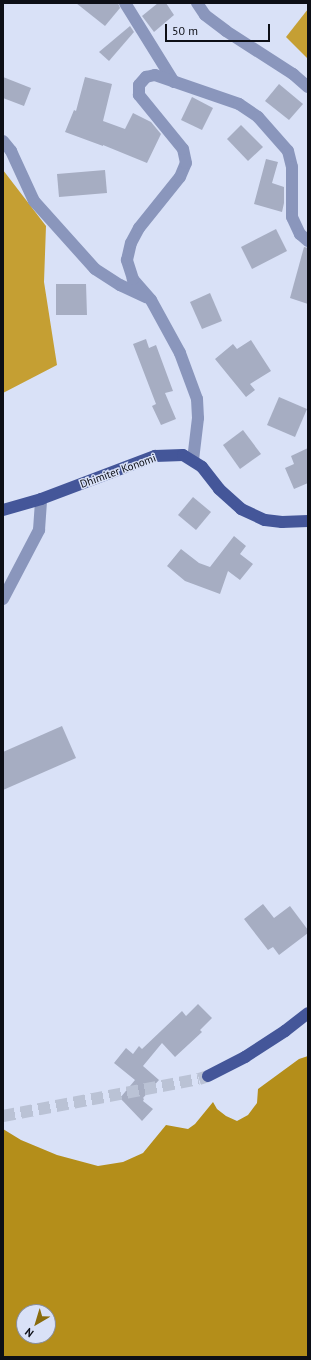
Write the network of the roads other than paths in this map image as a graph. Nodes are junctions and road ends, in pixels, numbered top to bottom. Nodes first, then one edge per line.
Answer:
1 (125, 3) edge
2 (197, 3) edge
3 (174, 82) junction
4 (308, 87) edge
5 (3, 141) edge
6 (308, 241) edge
7 (151, 300) junction
8 (193, 460) junction
9 (41, 499) junction
10 (3, 510) edge
11 (308, 521) edge
12 (3, 599) edge
13 (308, 1013) edge
14 (208, 1076) tunnel mouth

1 - 3 street
2 - 4 street
3 - 6 street
3 - 7 street
5 - 7 street
7 - 8 street
8 - 9 main road, Dhimiter Konomi
8 - 11 main road, Dhimiter Konomi
9 - 10 main road, Dhimiter Konomi
9 - 12 street
13 - 14 main road

